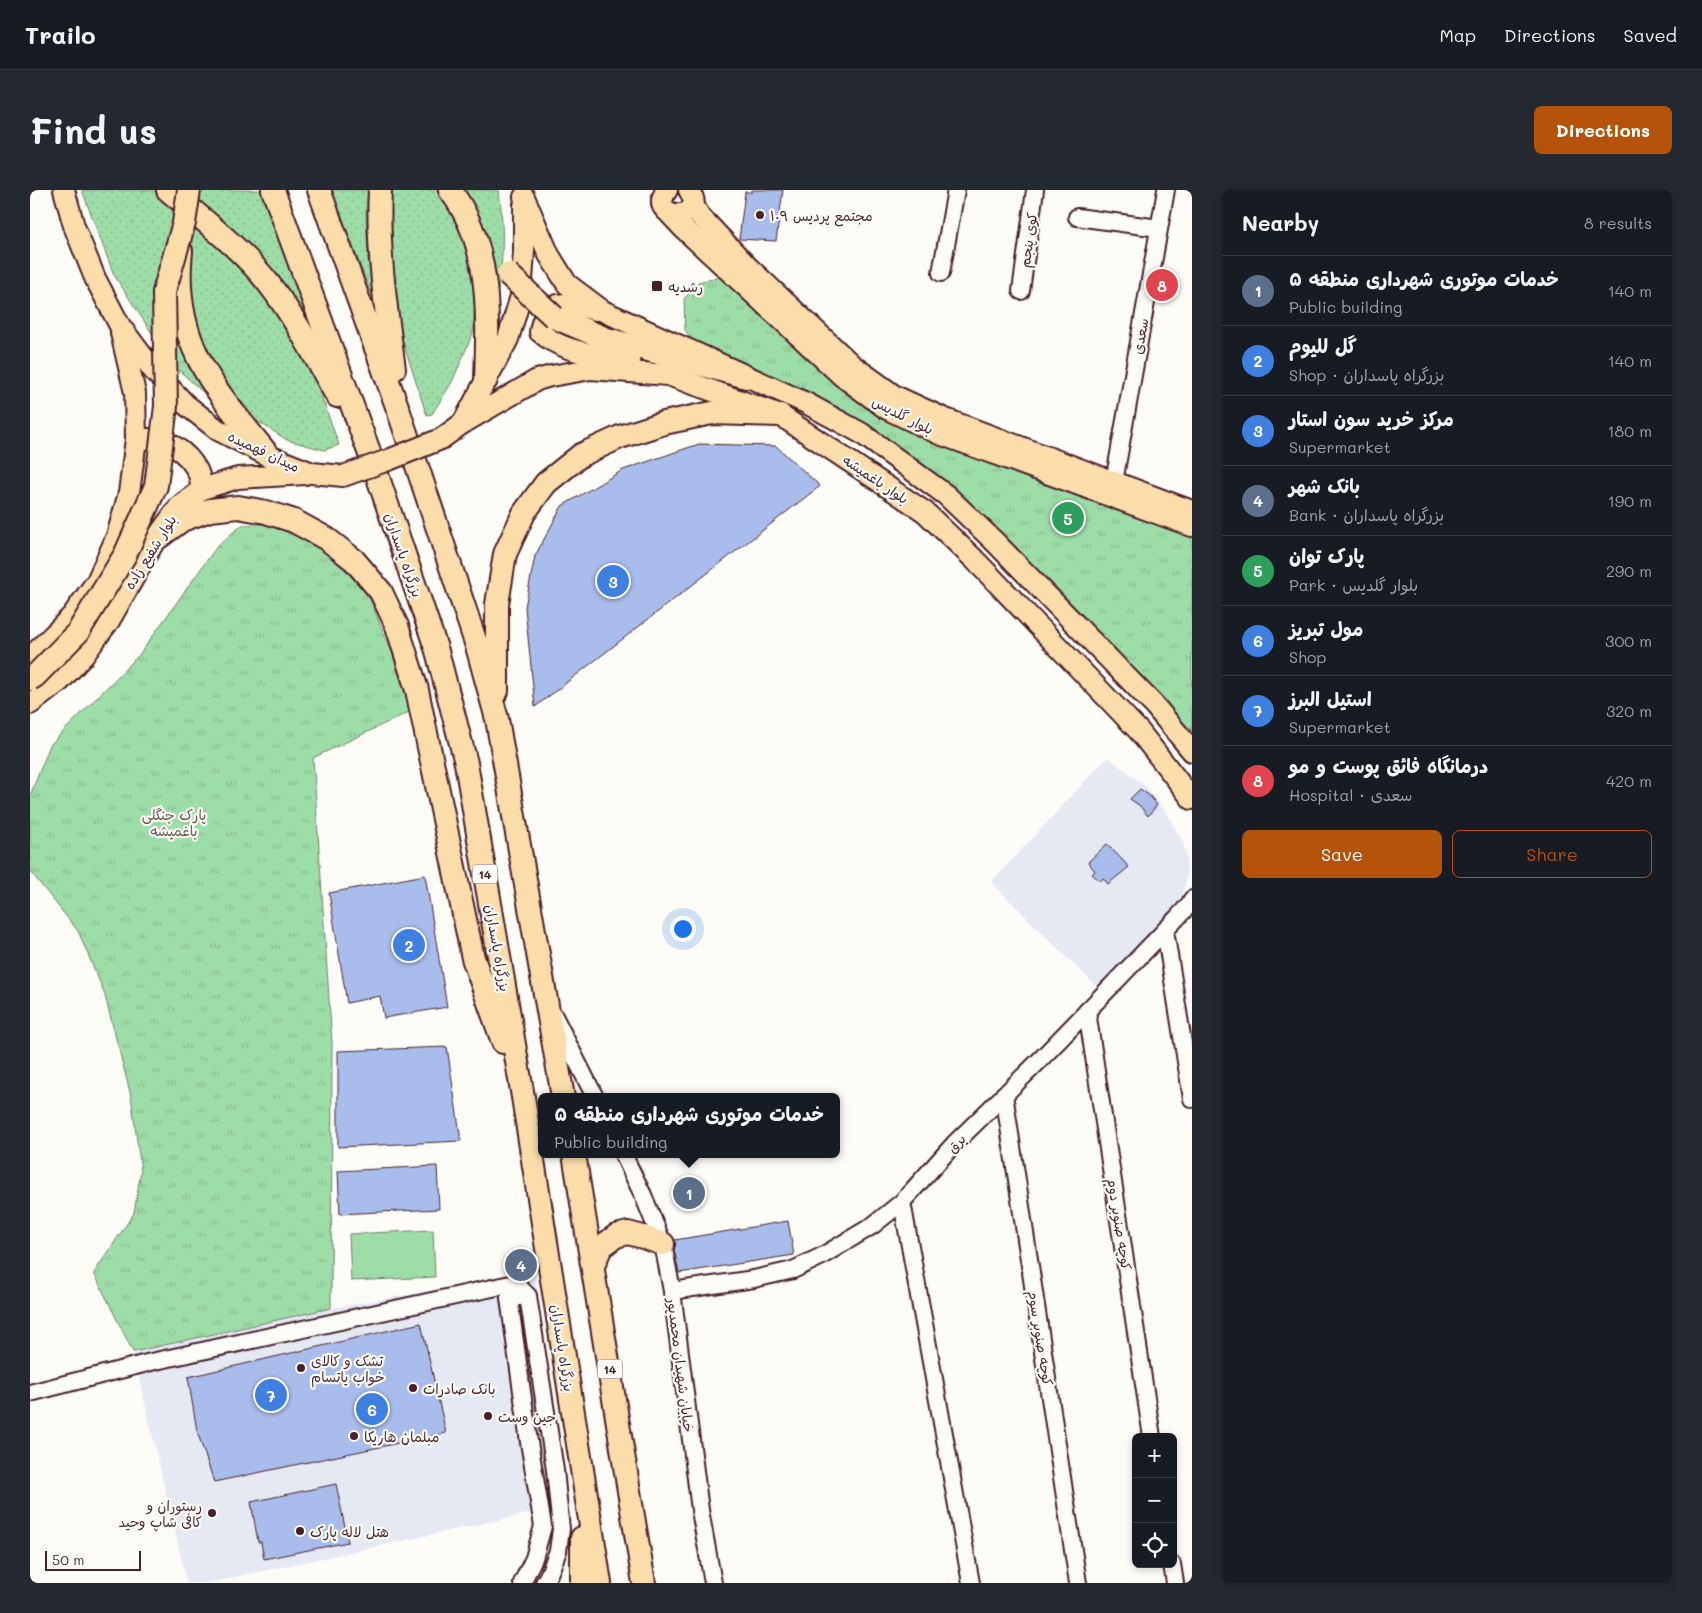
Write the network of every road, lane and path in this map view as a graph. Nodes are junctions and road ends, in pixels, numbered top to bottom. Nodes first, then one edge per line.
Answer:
1 (64, 190) edge
2 (168, 190) edge
3 (189, 190) edge
4 (273, 190) edge
5 (319, 190) edge
6 (380, 190) edge
7 (450, 190) edge
8 (650, 190) edge
9 (956, 190) edge
10 (1035, 190) edge
11 (1166, 190) edge
12 (523, 194) edge
13 (692, 196) edge
14 (667, 203) edge
15 (1077, 217) dead end
16 (184, 223) junction
17 (1159, 228) junction
18 (476, 235) junction
19 (941, 273) dead end
20 (1021, 291) dead end
21 (603, 311) junction
22 (120, 326) junction
23 (668, 375) junction
24 (746, 377) junction
25 (486, 380) junction
26 (399, 412) junction
27 (780, 415) junction
28 (463, 423) junction
29 (136, 439) junction
30 (269, 456) junction
31 (371, 457) junction
32 (312, 473) junction
33 (1111, 488) junction
34 (202, 489) junction
35 (1192, 511) edge
36 (1192, 526) edge
37 (155, 540) junction
38 (30, 658) edge
39 (30, 679) edge
40 (32, 706) edge
41 (497, 719) junction
42 (1192, 752) edge
43 (1192, 798) edge
44 (1191, 903) edge
45 (1165, 930) junction
46 (545, 996) junction
47 (1087, 1011) junction
48 (562, 1093) edge
49 (593, 1093) edge
50 (1004, 1094) junction
51 (523, 1097) junction
52 (1192, 1099) edge
53 (575, 1158) edge
54 (625, 1158) edge
55 (902, 1202) junction
56 (663, 1244) junction
57 (593, 1266) junction
58 (672, 1290) junction
59 (528, 1296) junction
60 (30, 1393) edge
61 (1151, 1433) edge
62 (528, 1437) junction
63 (583, 1472) junction
64 (1173, 1568) edge
65 (547, 1579) edge
66 (522, 1583) edge
67 (582, 1583) edge
68 (600, 1583) edge
69 (644, 1583) edge
70 (713, 1583) edge
71 (971, 1583) edge
72 (1078, 1583) edge
73 (1175, 1583) edge

1 - 22 main road, میدان فهمیده
2 - 31 highway
3 - 16 highway, bridge
4 - 31 highway, بزرگراه پاسداران / 14
5 - 26 highway
6 - 26 highway
7 - 18 highway
8 - 14 main road, بلوار گلدیس
9 - 19 street
10 - 20 street, کوی پنجم
11 - 17 street, سعدی
12 - 21 main road
12 - 25 main road, میدان فهمیده
13 - 14 main road
13 - 33 main road, بلوار گلدیس
14 - 33 main road, بلوار گلدیس
15 - 17 street
16 - 30 highway
16 - 39 highway, bridge
17 - 33 street, سعدی
18 - 24 highway, bridge
18 - 25 highway
21 - 23 main road
21 - 24 main road, بلوار باغمیشه
22 - 29 main road
22 - 30 main road, میدان فهمیده
23 - 27 main road, بلوار باغمیشه
23 - 28 main road, بلوار باغمیشه
24 - 42 main road, بلوار باغمیشه
25 - 28 main road, میدان فهمیده
26 - 41 highway
27 - 41 highway
27 - 43 main road, بلوار باغمیشه
28 - 32 main road, میدان فهمیده, bridge
29 - 34 main road
29 - 38 main road
30 - 32 main road, میدان فهمیده
31 - 51 highway, بزرگراه پاسداران / 14
32 - 34 main road, بلوار شفیع زاده
33 - 35 main road, بلوار گلدیس
33 - 36 main road, بلوار گلدیس
34 - 37 main road, بلوار شفیع زاده
37 - 40 main road, بلوار شفیع زاده
37 - 51 highway
41 - 46 highway
44 - 45 street, برق
45 - 47 street, برق
45 - 52 street
46 - 48 highway
46 - 49 street
47 - 50 street, برق
47 - 61 street, کوچه صنوبر دوم
50 - 55 street, برق
50 - 72 street, کوچه صنوبر سوم
51 - 63 highway, بزرگراه پاسداران / 14
53 - 57 highway, 14
54 - 56 street, خیابان شهیدان محمدپور
55 - 58 street, برق
55 - 71 street
56 - 57 highway
56 - 58 street, خیابان شهیدان محمدپور
57 - 69 highway, 14
58 - 70 street, خیابان شهیدان محمدپور
59 - 60 street
59 - 62 street
59 - 65 street
62 - 65 street
62 - 66 street
63 - 67 highway
63 - 68 highway, بزرگراه پاسداران / 14
64 - 73 street

